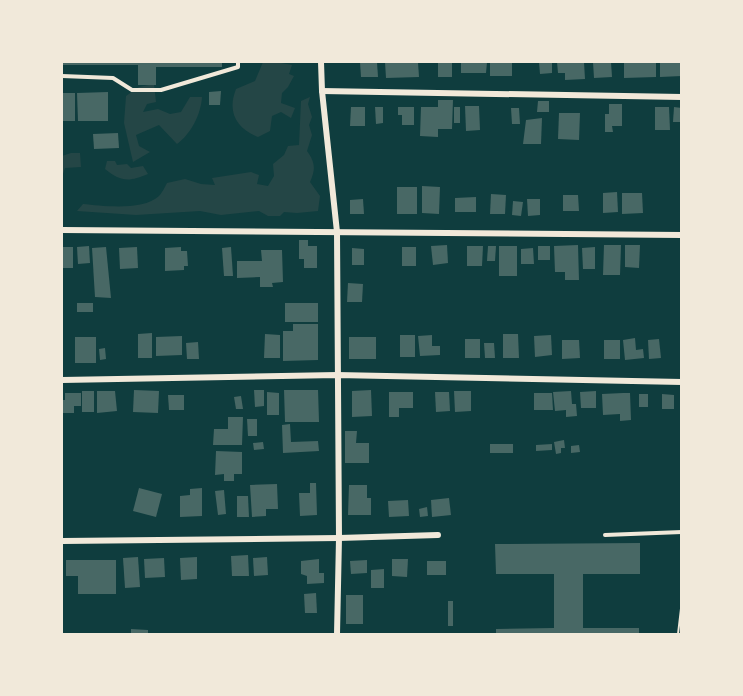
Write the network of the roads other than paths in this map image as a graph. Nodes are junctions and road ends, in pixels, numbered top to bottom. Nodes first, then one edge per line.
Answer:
1 (238, 62) edge
2 (321, 62) edge
3 (62, 76) edge
4 (322, 91) junction
5 (681, 97) edge
6 (62, 230) edge
7 (337, 232) junction
8 (681, 235) edge
9 (337, 375) junction
10 (62, 380) edge
11 (681, 382) edge
12 (681, 532) edge
13 (438, 535) dead end
14 (605, 535) dead end
15 (339, 538) junction
16 (62, 541) edge
17 (337, 634) edge

1 - 3 lane
2 - 4 street
4 - 5 street
4 - 7 street
6 - 7 street
7 - 8 street
7 - 9 street
9 - 10 street
9 - 11 street
9 - 15 street
12 - 14 lane
13 - 15 street
15 - 16 street
15 - 17 street

